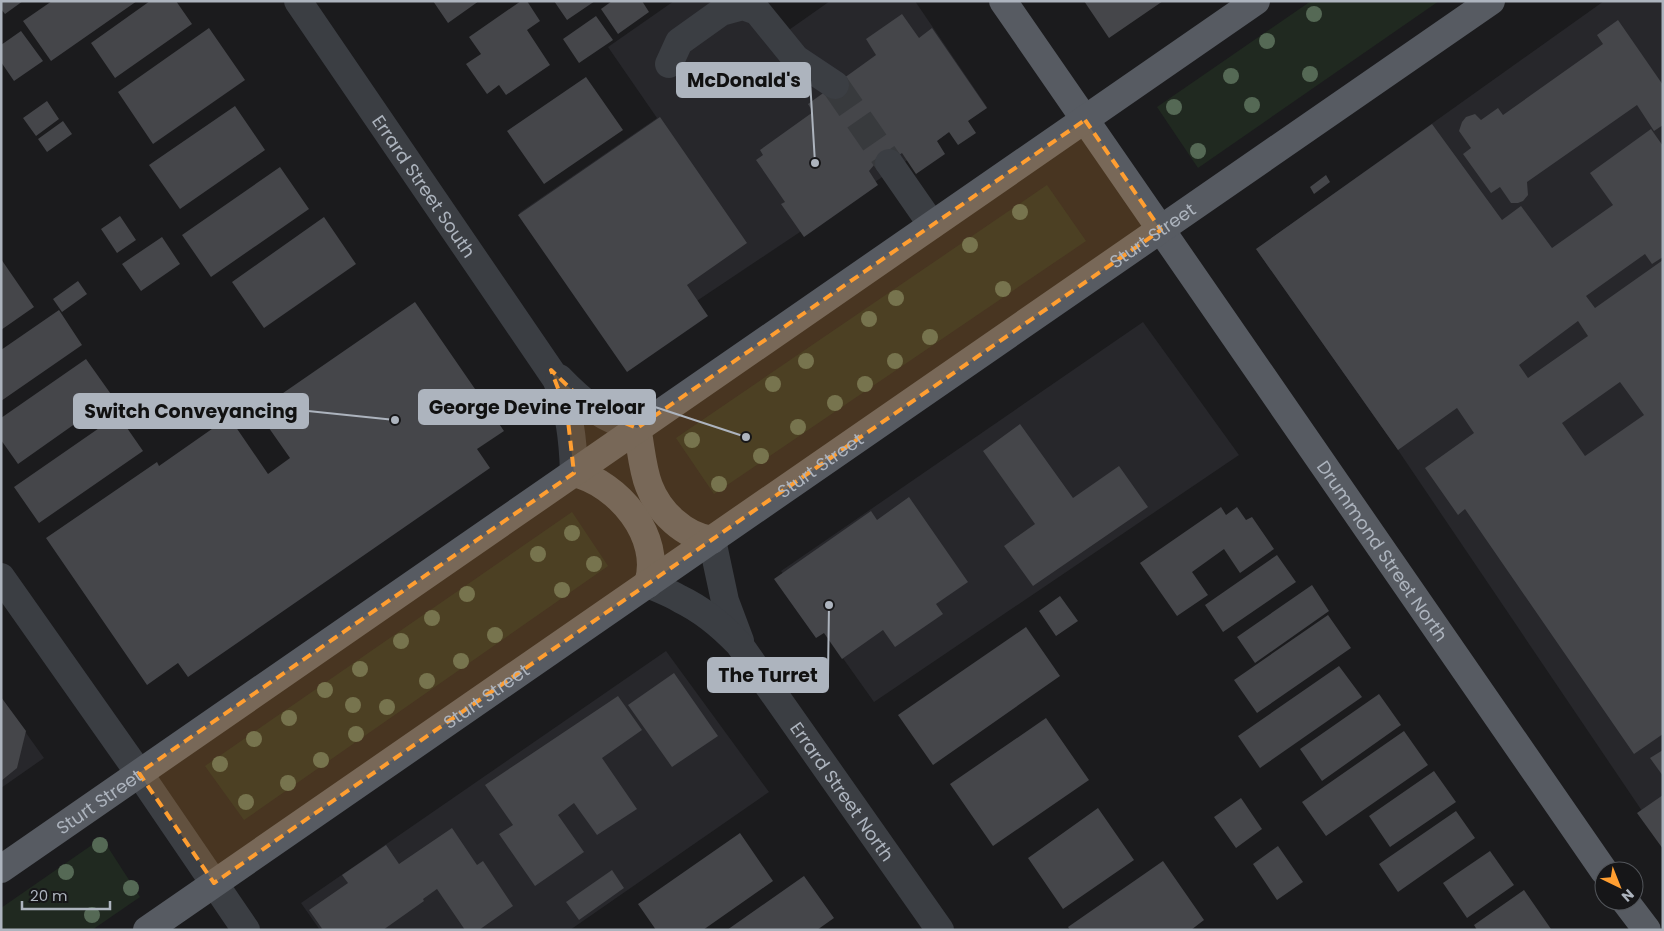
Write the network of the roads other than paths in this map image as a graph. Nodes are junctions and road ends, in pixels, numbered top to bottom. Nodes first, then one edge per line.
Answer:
1 (298, 1) edge
2 (706, 1) edge
3 (1003, 1) edge
4 (1256, 1) edge
5 (1491, 1) edge
6 (755, 6) edge
7 (835, 85) tunnel mouth
8 (1085, 120) junction
9 (889, 163) tunnel mouth
10 (932, 225) junction
11 (1161, 230) junction
12 (551, 370) junction
13 (638, 428) junction
14 (574, 473) junction
15 (712, 540) junction
16 (1, 577) edge
17 (648, 584) junction
18 (747, 653) junction
19 (140, 773) junction
20 (1597, 861) edge
21 (1, 869) edge
22 (214, 883) junction
23 (1632, 911) edge
24 (1644, 928) edge
25 (147, 930) edge
26 (246, 930) edge
27 (940, 930) edge

1 - 12 street, Errard Street South
2 - 6 street
3 - 8 main road, Drummond Street North
4 - 8 main road, Sturt Street
5 - 11 main road, Sturt Street
6 - 7 street
8 - 10 main road, Sturt Street
8 - 11 main road, Drummond Street North
9 - 10 street
10 - 13 main road, Sturt Street
11 - 15 main road, Sturt Street
11 - 20 main road, Drummond Street North
12 - 13 street, Errard Street South
12 - 14 street, Errard Street South
13 - 14 main road, Sturt Street
13 - 15 main road
14 - 17 main road
14 - 19 main road, Sturt Street
15 - 17 main road, Sturt Street
15 - 18 street, Errard Street North
16 - 19 street
17 - 18 street, Errard Street North
17 - 22 main road, Sturt Street
18 - 27 street, Errard Street North
19 - 21 main road, Sturt Street
19 - 22 street
22 - 25 main road, Sturt Street
22 - 26 street
23 - 24 main road

